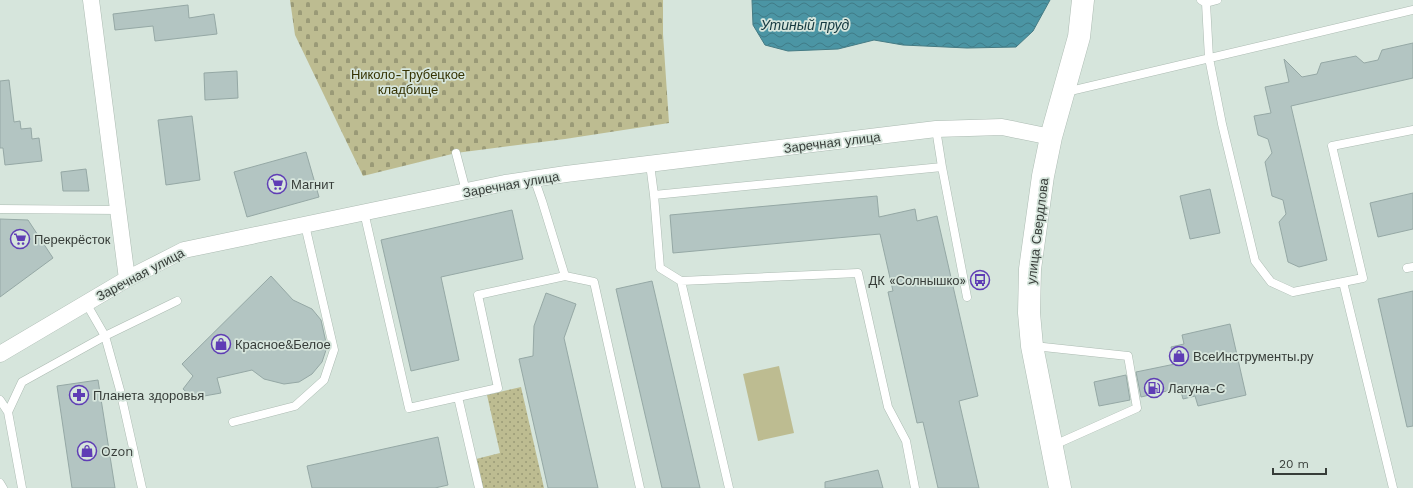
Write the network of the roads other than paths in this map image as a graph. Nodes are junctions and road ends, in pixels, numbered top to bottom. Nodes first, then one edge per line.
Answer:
1 (91, 0) edge
2 (1083, 0) edge
3 (1217, 0) edge
4 (1204, 1) edge
5 (1413, 10) edge
6 (1209, 58) junction
7 (1063, 93) junction
8 (936, 130) junction
9 (1413, 130) edge
10 (1051, 137) junction
11 (456, 153) dead end
12 (650, 164) junction
13 (942, 168) junction
14 (534, 178) junction
15 (466, 191) junction
16 (654, 195) junction
17 (0, 209) edge
18 (118, 210) junction
19 (364, 212) junction
20 (305, 224) junction
21 (565, 276) junction
22 (127, 278) junction
23 (681, 281) junction
24 (1343, 282) junction
25 (967, 297) dead end
26 (177, 301) dead end
27 (86, 303) junction
28 (105, 336) junction
29 (1032, 346) junction
30 (0, 354) edge
31 (458, 397) junction
32 (0, 400) edge
33 (8, 412) junction
34 (233, 422) dead end
35 (1051, 446) junction
36 (0, 483) edge
37 (3, 488) edge
38 (22, 488) edge
39 (142, 488) edge
40 (479, 488) edge
41 (640, 488) edge
42 (728, 488) edge
43 (915, 488) edge
44 (1060, 488) edge
45 (1393, 488) edge

1 - 18 street
2 - 7 main road, улица Свердлова
3 - 4 lane
4 - 6 lane
5 - 6 lane
6 - 7 lane
6 - 24 lane
7 - 10 main road, улица Свердлова
8 - 10 street, Заречная улица
8 - 12 street, Заречная улица
8 - 13 lane
9 - 24 lane
10 - 29 main road, улица Свердлова
11 - 15 lane
12 - 14 street, Заречная улица
12 - 16 lane
13 - 16 lane
13 - 25 lane
14 - 15 street, Заречная улица
14 - 21 lane
15 - 19 street, Заречная улица
16 - 23 lane
17 - 18 lane
18 - 22 street
19 - 20 street, Заречная улица
19 - 31 lane
20 - 22 street, Заречная улица
20 - 34 lane
21 - 31 lane
21 - 41 lane
22 - 27 street, Заречная улица
23 - 42 lane
23 - 43 lane
24 - 45 lane
26 - 28 lane
27 - 28 lane
27 - 30 street, Заречная улица
28 - 33 lane
28 - 39 lane
29 - 35 main road, улица Свердлова
29 - 35 lane
31 - 40 lane
32 - 33 lane
33 - 38 lane
35 - 44 main road, улица Свердлова
36 - 37 lane

